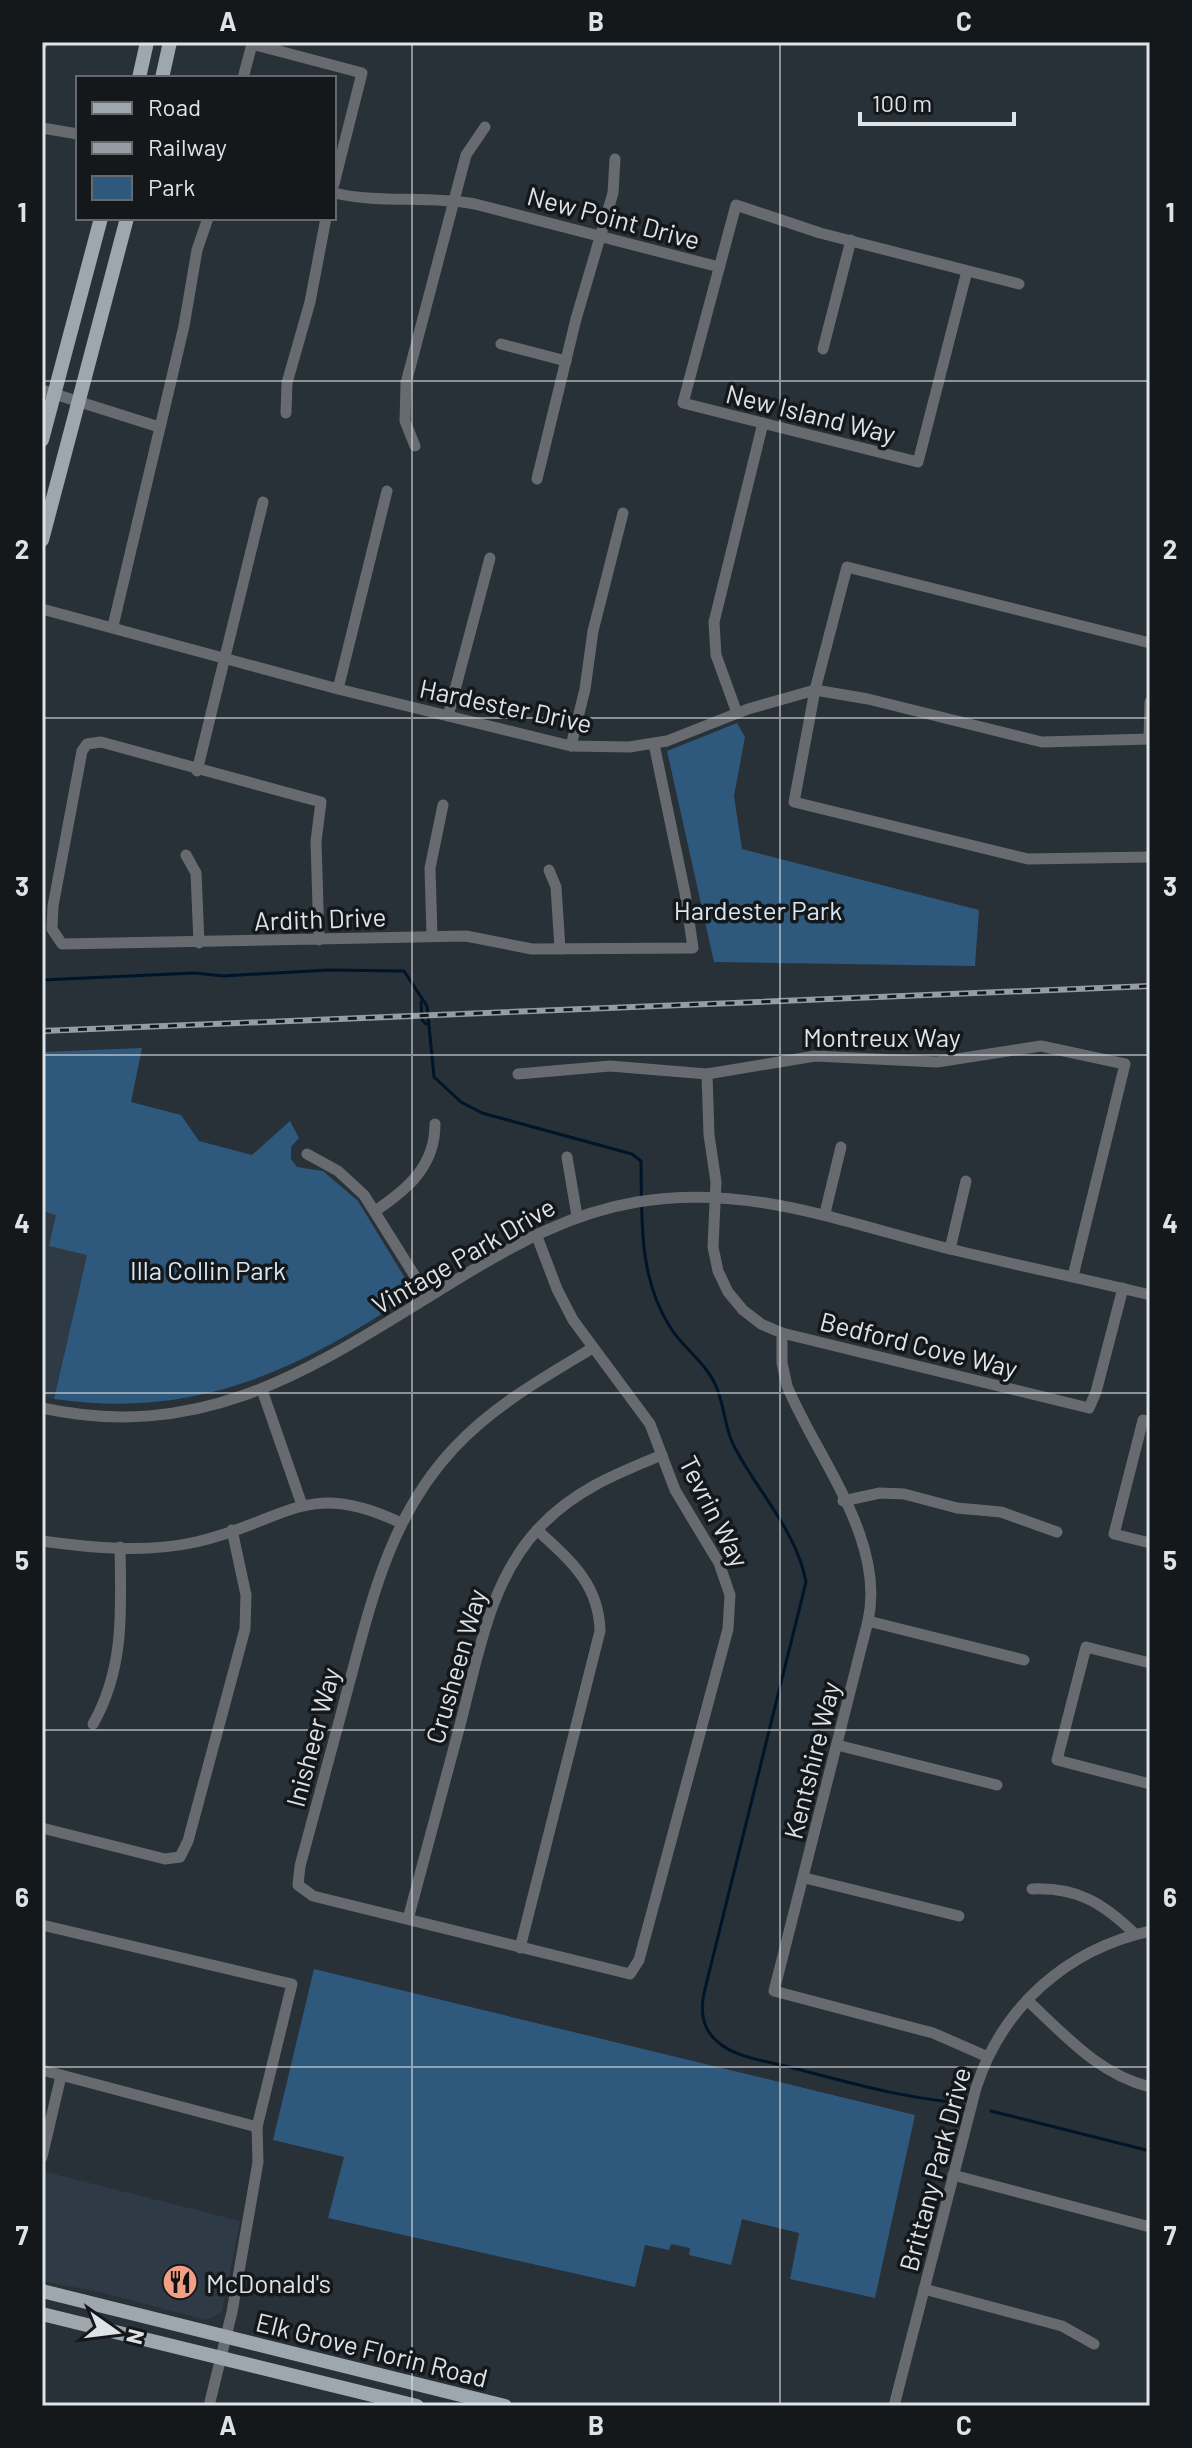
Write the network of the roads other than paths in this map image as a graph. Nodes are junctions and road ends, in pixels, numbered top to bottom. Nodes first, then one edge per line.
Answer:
1 (147, 42) edge
2 (170, 42) edge
3 (139, 76) edge
4 (162, 76) edge
5 (244, 76) edge
6 (485, 127) dead end
7 (42, 128) edge
8 (76, 134) edge
9 (615, 159) dead end
10 (336, 176) edge
11 (336, 193) edge
12 (454, 200) junction
13 (100, 220) edge
14 (126, 220) edge
15 (207, 220) edge
16 (326, 220) edge
17 (601, 237) junction
18 (851, 240) junction
19 (719, 267) junction
20 (967, 271) junction
21 (1019, 284) dead end
22 (501, 344) dead end
23 (823, 349) dead end
24 (566, 361) junction
25 (48, 392) edge
26 (77, 400) junction
27 (286, 413) dead end
28 (763, 423) junction
29 (159, 427) junction
30 (42, 440) edge
31 (415, 446) dead end
32 (537, 479) dead end
33 (387, 491) dead end
34 (263, 502) dead end
35 (623, 513) dead end
36 (42, 540) edge
37 (490, 558) dead end
38 (42, 609) edge
39 (113, 626) junction
40 (1150, 643) edge
41 (226, 656) junction
42 (338, 689) junction
43 (815, 690) junction
44 (1150, 702) edge
45 (737, 713) junction
46 (448, 716) junction
47 (1150, 739) edge
48 (654, 744) junction
49 (571, 746) junction
50 (197, 771) junction
51 (443, 805) dead end
52 (186, 855) dead end
53 (1150, 857) edge
54 (549, 870) dead end
55 (432, 935) junction
56 (319, 940) junction
57 (199, 943) junction
58 (560, 949) junction
59 (518, 1074) dead end
60 (707, 1074) junction
61 (435, 1124) dead end
62 (841, 1147) dead end
63 (307, 1154) dead end
64 (567, 1157) dead end
65 (966, 1181) dead end
66 (716, 1196) junction
67 (375, 1211) junction
68 (825, 1213) junction
69 (577, 1216) junction
70 (536, 1234) junction
71 (950, 1249) junction
72 (1073, 1276) junction
73 (1123, 1288) junction
74 (1150, 1295) edge
75 (428, 1297) junction
76 (782, 1333) junction
77 (591, 1349) junction
78 (262, 1390) junction
79 (42, 1408) edge
80 (1150, 1422) edge
81 (662, 1455) junction
82 (843, 1501) junction
83 (302, 1505) junction
84 (401, 1523) junction
85 (232, 1530) junction
86 (537, 1530) junction
87 (1057, 1532) dead end
88 (42, 1541) edge
89 (1150, 1543) edge
90 (120, 1547) junction
91 (868, 1621) junction
92 (1024, 1660) dead end
93 (1150, 1663) edge
94 (93, 1724) dead end
95 (837, 1745) junction
96 (1150, 1784) edge
97 (997, 1785) dead end
98 (42, 1828) edge
99 (805, 1878) junction
100 (1032, 1889) dead end
101 (959, 1916) dead end
102 (408, 1919) junction
103 (42, 1925) edge
104 (1150, 1931) edge
105 (1135, 1934) junction
106 (520, 1948) junction
107 (630, 1974) joint
108 (1027, 2000) junction
109 (988, 2057) junction
110 (42, 2070) edge
111 (61, 2076) junction
112 (1150, 2087) edge
113 (257, 2127) junction
114 (42, 2157) edge
115 (953, 2175) junction
116 (1150, 2227) edge
117 (924, 2289) junction
118 (42, 2291) edge
119 (42, 2314) edge
120 (225, 2338) junction
121 (1094, 2344) dead end
122 (220, 2358) junction
123 (209, 2406) edge
124 (417, 2406) edge
125 (505, 2406) edge
126 (894, 2406) edge

1 - 3 main road
2 - 4 main road
5 - 10 street
6 - 12 street
7 - 8 street
9 - 17 street
11 - 12 street, New Point Drive
12 - 17 street, New Point Drive
12 - 31 street
13 - 25 main road
14 - 26 main road
15 - 29 street
16 - 27 street
17 - 19 street, New Point Drive
17 - 24 street
18 - 19 street, New Point Drive
18 - 20 street, New Point Drive
18 - 23 street
19 - 28 street, New Island Way
20 - 21 street, New Point Drive
20 - 28 street, New Island Way
22 - 24 street
24 - 32 street
25 - 26 street
25 - 30 main road
26 - 29 street
26 - 36 main road
28 - 45 street
29 - 39 street
33 - 42 street
34 - 41 street
35 - 49 street
37 - 46 street
38 - 39 street, Hardester Drive
39 - 41 street, Hardester Drive
40 - 43 street
41 - 42 street, Hardester Drive
41 - 50 street
42 - 46 street, Hardester Drive
43 - 45 street, Hardester Drive
43 - 47 street, Hardester Drive
43 - 53 street
44 - 47 street
45 - 48 street, Hardester Drive
46 - 49 street, Hardester Drive
48 - 49 street, Hardester Drive
48 - 58 street, Ardith Drive
50 - 56 street
50 - 57 street, Ardith Drive
51 - 55 street
52 - 57 street
54 - 58 street
55 - 56 street, Ardith Drive
55 - 58 street, Ardith Drive
56 - 57 street, Ardith Drive
59 - 60 street
60 - 66 street, Bedford Cove Way
60 - 72 street, Montreux Way
61 - 67 street
62 - 68 street
63 - 67 street
64 - 69 street
65 - 71 street
66 - 68 street, Vintage Park Drive
66 - 69 street, Vintage Park Drive
66 - 76 street, Bedford Cove Way
67 - 75 street
68 - 71 street, Vintage Park Drive
69 - 70 street, Vintage Park Drive
70 - 75 street, Vintage Park Drive
70 - 77 street, Tevrin Way
71 - 72 street, Vintage Park Drive
72 - 73 street, Vintage Park Drive
73 - 74 street, Vintage Park Drive
73 - 76 street, Bedford Cove Way
75 - 78 street, Vintage Park Drive
76 - 82 street, Kentshire Way
77 - 81 street, Tevrin Way
77 - 84 street, Inisheer Way
78 - 79 street, Vintage Park Drive
78 - 83 street
80 - 89 street
81 - 86 street, Crusheen Way
81 - 107 street, Tevrin Way
82 - 87 street
82 - 91 street, Kentshire Way
83 - 84 street
83 - 85 street
84 - 102 street, Inisheer Way
85 - 90 street
85 - 98 street
86 - 102 street, Crusheen Way
86 - 106 street
88 - 90 street
90 - 94 street
91 - 92 street
91 - 95 street, Kentshire Way
93 - 96 street
95 - 97 street
95 - 99 street, Kentshire Way
99 - 101 street
99 - 109 street, Kentshire Way
100 - 105 street
102 - 106 street, Inisheer Way
103 - 113 street
104 - 105 street, Brittany Park Drive
105 - 108 street, Brittany Park Drive
106 - 107 street, Inisheer Way
108 - 109 street, Brittany Park Drive
108 - 112 street
109 - 115 street, Brittany Park Drive
110 - 111 street
111 - 113 street
111 - 114 street
113 - 120 street
115 - 116 street
115 - 117 street, Brittany Park Drive
117 - 121 street
117 - 126 street, Brittany Park Drive
118 - 120 main road, Elk Grove Florin Road
119 - 122 main road, Elk Grove Florin Road
120 - 122 street
120 - 125 main road, Elk Grove Florin Road
122 - 123 street
122 - 124 main road, Elk Grove Florin Road

